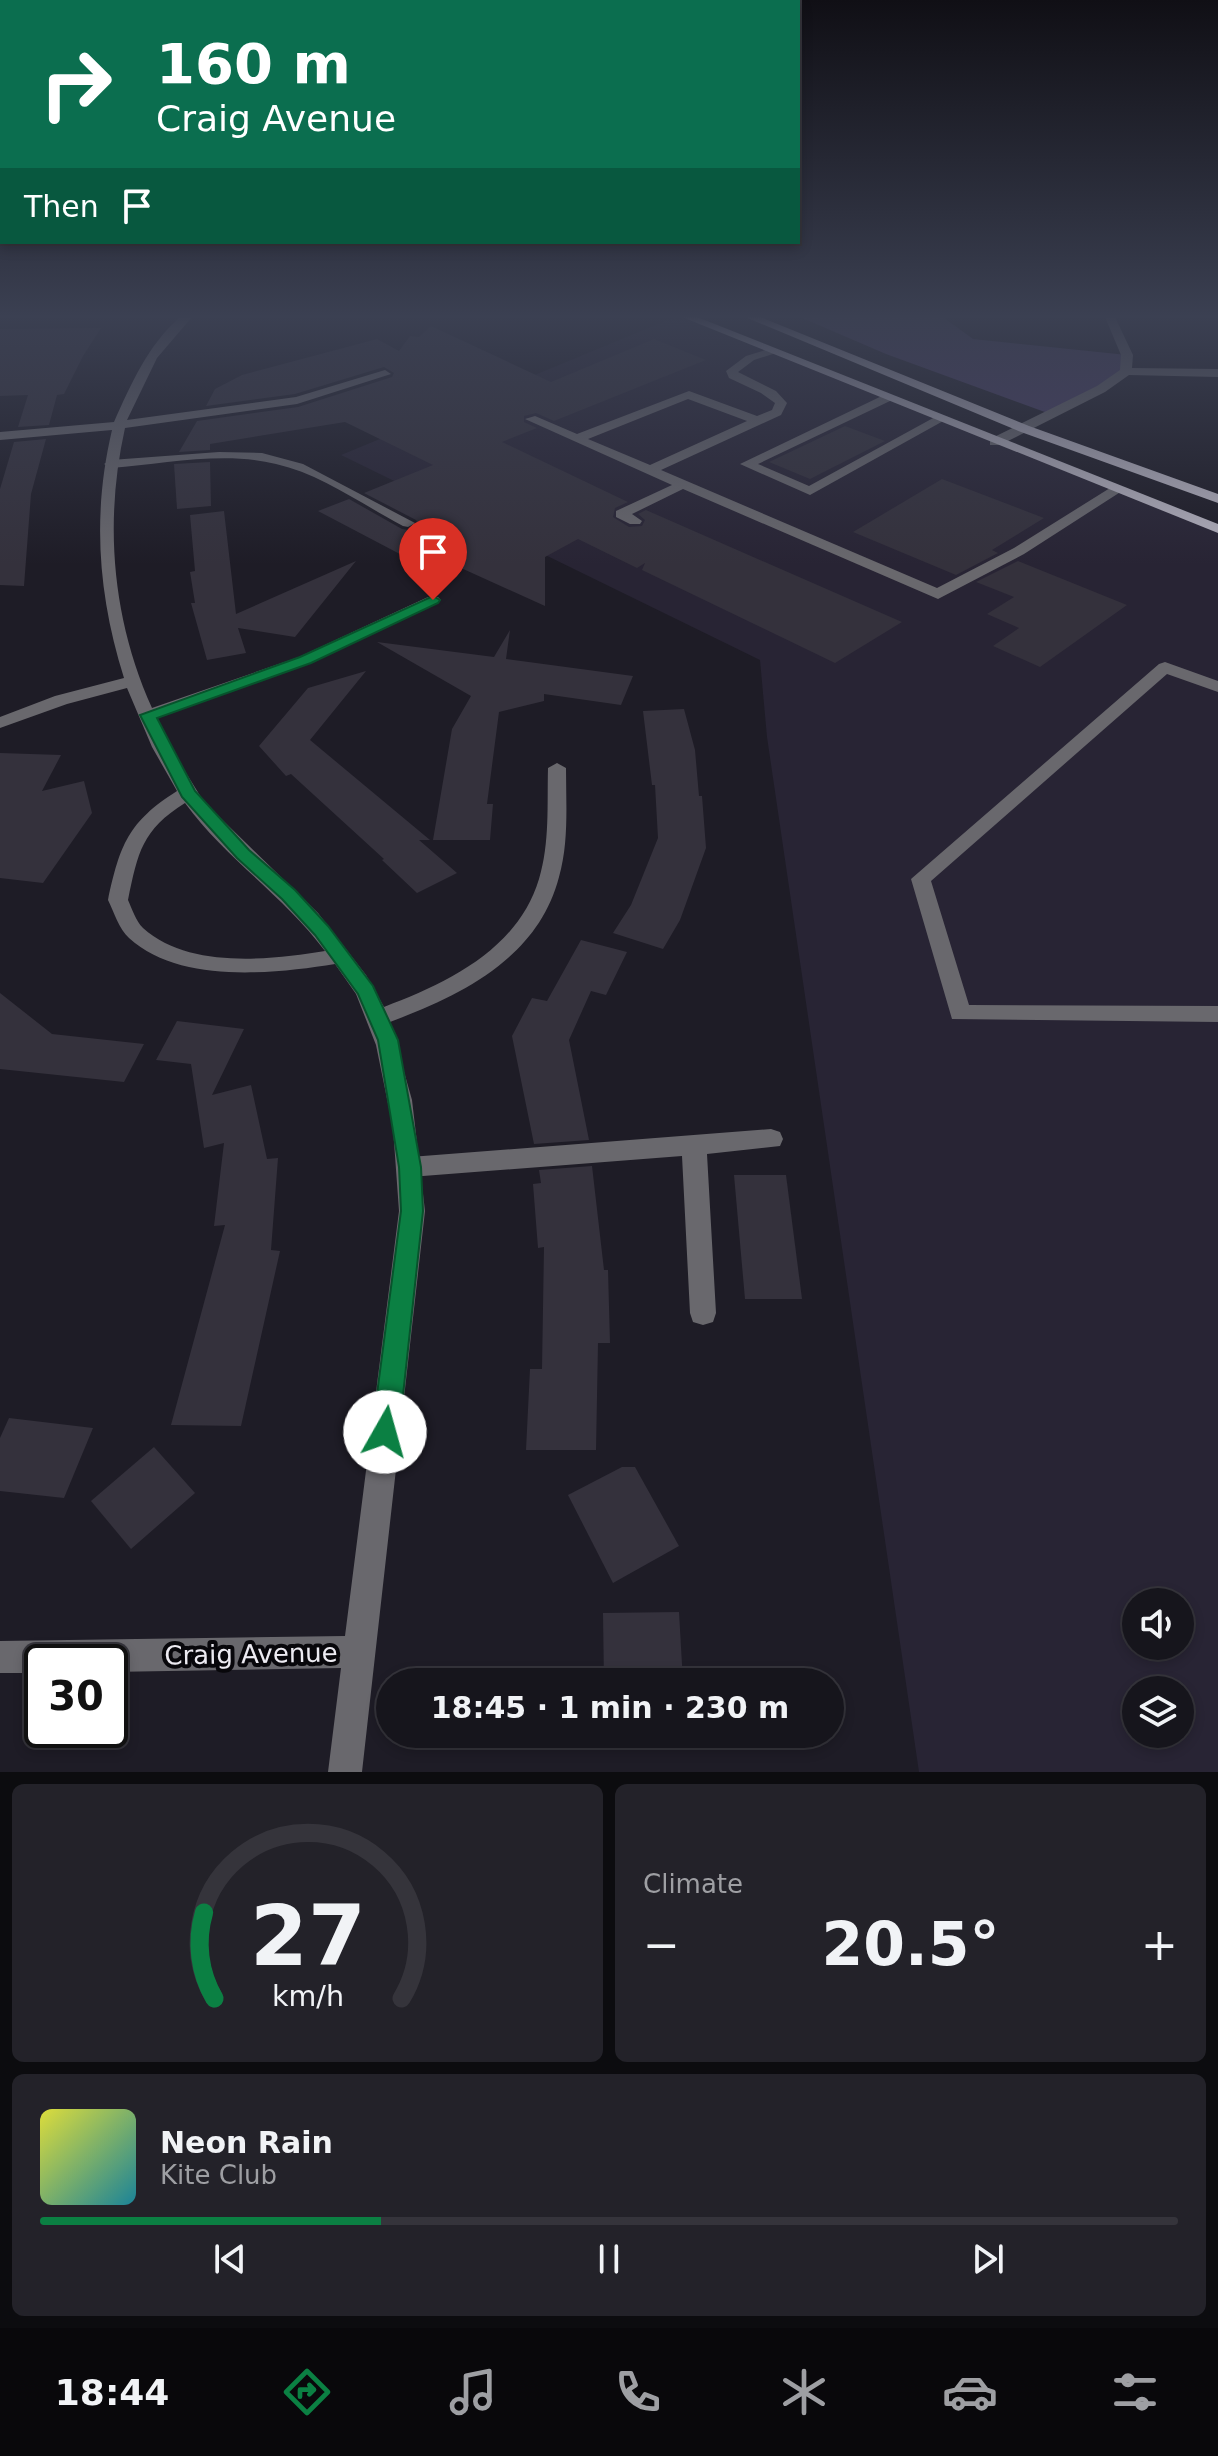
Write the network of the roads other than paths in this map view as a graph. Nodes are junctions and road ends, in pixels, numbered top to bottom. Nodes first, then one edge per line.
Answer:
1 (128, 400) edge
2 (298, 400) edge
3 (672, 400) edge
4 (701, 400) edge
5 (779, 400) edge
6 (882, 400) edge
7 (890, 400) edge
8 (954, 400) edge
9 (1081, 400) edge
10 (531, 419) dead end
11 (939, 420) junction
12 (758, 421) junction
13 (119, 425) junction
14 (1025, 429) junction
15 (0, 436) edge
16 (577, 439) junction
17 (995, 442) junction
18 (111, 464) junction
19 (650, 470) junction
20 (684, 484) junction
21 (1115, 491) junction
22 (1218, 499) edge
23 (1218, 520) edge
24 (635, 521) dead end
25 (408, 523) dead end
26 (1218, 529) edge
27 (433, 600) dead end
28 (133, 681) junction
29 (1218, 687) edge
30 (148, 715) junction
31 (0, 723) edge
32 (557, 768) dead end
33 (188, 793) junction
34 (340, 956) junction
35 (1218, 1014) edge
36 (378, 1018) junction
37 (771, 1139) dead end
38 (694, 1145) junction
39 (410, 1167) junction
40 (703, 1313) dead end
41 (359, 1652) junction
42 (0, 1657) edge
43 (345, 1772) edge

1 - 13 street, Craig Avenue
2 - 13 street
3 - 16 street
4 - 12 street
5 - 12 street
6 - 11 street
7 - 11 main road
8 - 14 main road
9 - 14 street
10 - 16 street
11 - 17 main road
12 - 19 street
13 - 15 street
13 - 18 street, Craig Avenue
14 - 17 street
14 - 22 main road
16 - 19 street
17 - 21 main road
18 - 25 street
18 - 28 street, Craig Avenue
19 - 20 street
20 - 21 street
20 - 24 street
21 - 23 main road
21 - 26 main road
27 - 30 street
28 - 30 street, Craig Avenue
28 - 31 street
29 - 35 street
30 - 33 street, Craig Avenue
32 - 36 street
33 - 34 street, Craig Avenue
33 - 34 street
34 - 36 street, Craig Avenue
36 - 39 street, Craig Avenue
37 - 38 street
38 - 39 street
38 - 40 street
39 - 41 street, Craig Avenue
41 - 42 street, Craig Avenue
41 - 43 street, Craig Avenue

